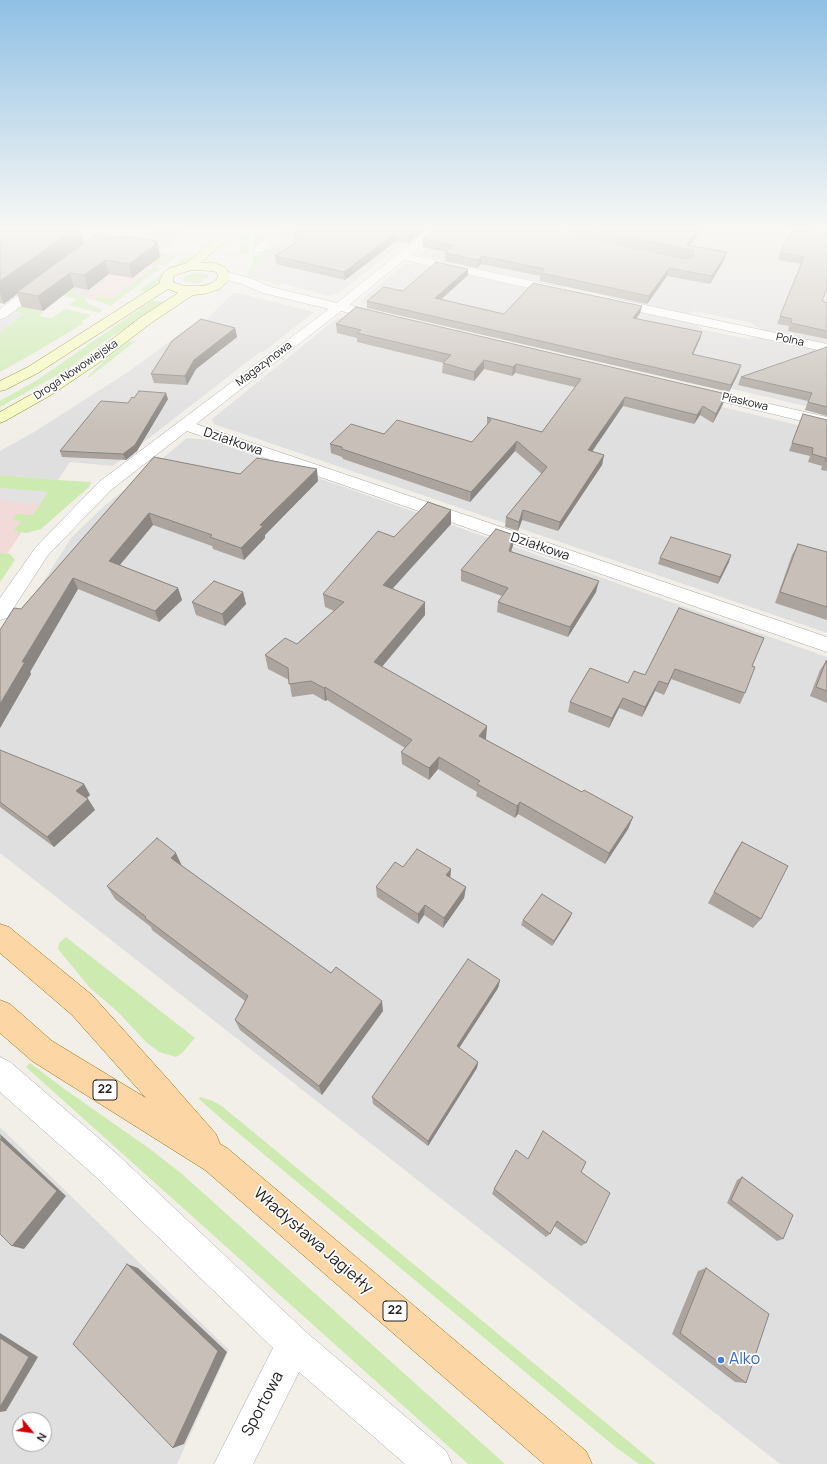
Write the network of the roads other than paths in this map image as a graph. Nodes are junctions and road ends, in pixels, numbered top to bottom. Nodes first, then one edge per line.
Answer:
1 (27, 295) edge
2 (149, 295) edge
3 (183, 295) edge
4 (291, 295) edge
5 (352, 295) edge
6 (598, 300) edge
7 (339, 306) junction
8 (0, 315) edge
9 (392, 319) edge
10 (827, 348) edge
11 (0, 387) edge
12 (679, 387) edge
13 (0, 418) edge
14 (827, 422) edge
15 (184, 425) junction
16 (0, 613) edge
17 (827, 645) edge
18 (0, 936) edge
19 (0, 1014) edge
20 (0, 1072) edge
21 (216, 1159) junction
22 (294, 1344) junction
23 (233, 1464) edge
24 (432, 1464) edge
25 (573, 1464) edge

1 - 8 street
2 - 11 street, Droga Nowowiejska
3 - 13 street, Droga Nowowiejska
4 - 7 street
5 - 7 street, Magazynowa
6 - 10 street, Polna
7 - 9 street
7 - 15 street, Magazynowa
12 - 14 street, Piaskowa
15 - 16 street, Magazynowa
15 - 17 street, Działkowa
18 - 21 main road, Władysława Jagiełły / 22
19 - 21 main road, Władysława Jagiełły / 22
20 - 22 street
21 - 25 main road, Władysława Jagiełły / 22
22 - 23 street, Sportowa
22 - 24 street

